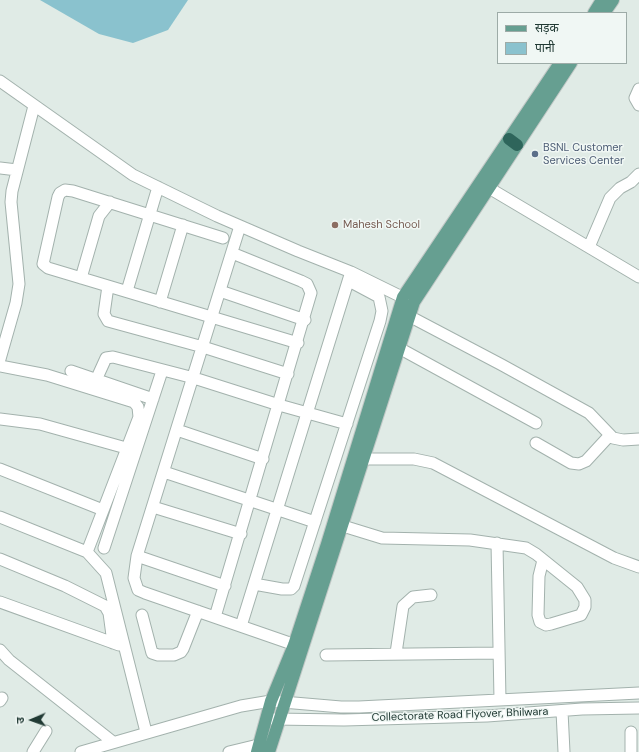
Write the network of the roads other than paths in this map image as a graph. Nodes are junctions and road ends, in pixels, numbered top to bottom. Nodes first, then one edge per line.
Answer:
1 (602, 0) edge
2 (612, 0) edge
3 (595, 12) edge
4 (605, 12) edge
5 (559, 64) edge
6 (570, 64) edge
7 (0, 81) edge
8 (639, 89) edge
9 (639, 105) edge
10 (34, 106) junction
11 (513, 142) junction
12 (0, 168) edge
13 (17, 170) junction
14 (636, 181) edge
15 (158, 187) junction
16 (489, 188) junction
17 (110, 202) junction
18 (149, 214) junction
19 (183, 225) junction
20 (240, 226) junction
21 (223, 238) dead end
22 (588, 247) junction
23 (232, 253) junction
24 (350, 276) junction
25 (639, 277) edge
26 (81, 278) junction
27 (108, 286) junction
28 (220, 291) junction
29 (127, 292) junction
30 (408, 300) junction
31 (160, 302) junction
32 (409, 316) junction
33 (212, 317) junction
34 (304, 320) junction
35 (298, 343) junction
36 (203, 347) junction
37 (399, 348) junction
38 (0, 359) edge
39 (0, 366) edge
40 (71, 371) dead end
41 (162, 371) junction
42 (288, 374) junction
43 (194, 378) junction
44 (96, 380) junction
45 (153, 399) junction
46 (279, 405) junction
47 (308, 412) junction
48 (0, 419) edge
49 (536, 423) dead end
50 (347, 424) junction
51 (177, 430) junction
52 (610, 435) junction
53 (639, 438) edge
54 (536, 443) dead end
55 (126, 448) junction
56 (263, 459) junction
57 (364, 459) junction
58 (0, 469) edge
59 (164, 472) junction
60 (251, 501) junction
61 (153, 507) junction
62 (103, 510) junction
63 (277, 511) junction
64 (0, 517) edge
65 (315, 522) junction
66 (342, 526) junction
67 (241, 534) junction
68 (496, 543) junction
69 (104, 548) dead end
70 (87, 552) junction
71 (138, 556) junction
72 (0, 559) edge
73 (544, 560) junction
74 (639, 568) edge
75 (254, 584) junction
76 (225, 586) junction
77 (432, 595) dead end
78 (0, 602) edge
79 (198, 611) junction
80 (142, 615) dead end
81 (215, 617) junction
82 (241, 626) junction
83 (118, 645) junction
84 (299, 646) junction
85 (0, 650) edge
86 (499, 653) junction
87 (396, 654) junction
88 (326, 655) dead end
89 (639, 694) edge
90 (500, 700) junction
91 (271, 701) junction
92 (286, 702) junction
93 (639, 708) edge
94 (562, 711) junction
95 (266, 718) junction
96 (280, 720) junction
97 (46, 731) dead end
98 (146, 732) junction
99 (630, 732) dead end
100 (113, 742) junction
101 (257, 748) edge
102 (32, 752) edge
103 (81, 752) edge
104 (230, 752) edge
105 (270, 752) edge
106 (564, 752) edge
107 (631, 752) edge

1 - 3 main road
2 - 4 main road
5 - 11 main road
6 - 11 main road
7 - 10 street
8 - 9 street
10 - 13 street
10 - 15 street
11 - 16 main road
11 - 30 main road
12 - 13 street
13 - 38 street
14 - 22 street
15 - 18 street
15 - 20 street
16 - 22 street
16 - 30 main road
17 - 18 street
17 - 26 street
17 - 26 street
18 - 19 street
18 - 29 street
19 - 21 street
19 - 31 street
20 - 23 street
20 - 24 street
22 - 25 street
23 - 28 street
23 - 34 street
24 - 30 street
24 - 47 street
24 - 50 street
26 - 27 street
27 - 29 street
27 - 36 street
28 - 33 street
28 - 34 street
29 - 31 street
30 - 32 main road
30 - 84 main road
31 - 33 street
32 - 37 main road
32 - 52 street
33 - 35 street
33 - 36 street
34 - 35 street
35 - 42 street
36 - 42 street
36 - 43 street
37 - 49 street
37 - 57 main road
39 - 55 street
40 - 44 street
41 - 43 street
41 - 44 street
41 - 45 street
42 - 46 street
43 - 46 street
43 - 51 street
44 - 45 street
45 - 69 street
46 - 47 street
46 - 56 street
47 - 50 street
47 - 63 street
48 - 55 street
50 - 65 street
51 - 56 street
51 - 59 street
52 - 53 street
52 - 54 street
55 - 62 street
56 - 60 street
57 - 66 main road
57 - 74 street
58 - 62 street
59 - 60 street
59 - 61 street
60 - 63 street
60 - 67 street
61 - 67 street
61 - 71 street
62 - 70 street
63 - 65 street
63 - 75 street
64 - 70 street
65 - 75 street
66 - 68 street
66 - 84 main road
67 - 76 street
68 - 73 street
68 - 86 street
70 - 83 street
71 - 76 street
71 - 79 street
72 - 83 street
73 - 73 street
75 - 82 street
76 - 81 street
77 - 87 street
78 - 83 street
79 - 80 street
79 - 81 street
81 - 82 street
82 - 84 street
83 - 98 street
84 - 91 main road
84 - 92 main road
85 - 100 street
86 - 87 street
86 - 90 street
87 - 88 street
89 - 90 street
90 - 92 street
91 - 92 street
91 - 95 main road
91 - 98 street
92 - 96 main road
93 - 94 street, Collectorate Road Flyover, Bhilwara
94 - 96 street, Collectorate Road Flyover, Bhilwara
94 - 106 street
95 - 96 street, Collectorate Road Flyover, Bhilwara
95 - 101 main road
96 - 105 main road
97 - 102 street
98 - 100 street
99 - 107 street
100 - 103 street
101 - 104 street

